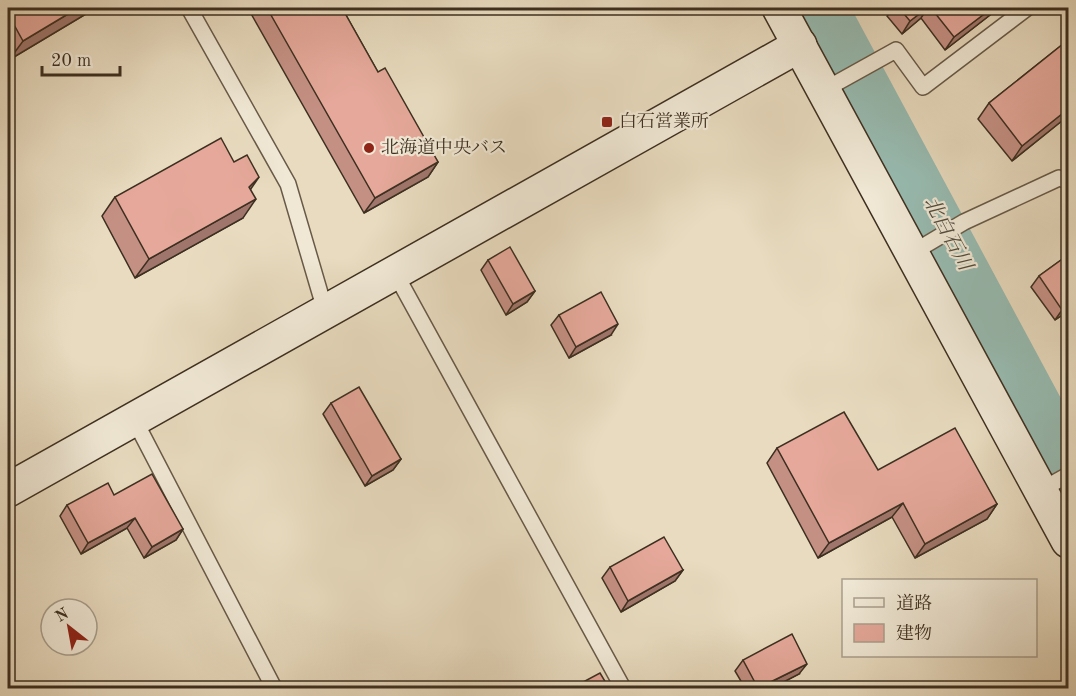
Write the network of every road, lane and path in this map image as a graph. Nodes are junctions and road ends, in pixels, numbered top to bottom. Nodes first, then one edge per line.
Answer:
1 (189, 8) edge
2 (779, 8) edge
3 (1027, 8) edge
4 (800, 45) junction
5 (832, 85) junction
6 (1068, 181) edge
7 (919, 249) junction
8 (394, 271) junction
9 (325, 310) junction
10 (134, 419) junction
11 (1056, 482) edge
12 (8, 490) edge
13 (1068, 541) edge
14 (274, 688) edge
15 (622, 688) edge

1 - 9 lane
2 - 4 street
3 - 5 lane
4 - 5 street
4 - 8 street
5 - 7 street
6 - 7 lane
7 - 11 street
8 - 9 street
8 - 15 lane
9 - 10 street
10 - 12 street
10 - 14 lane
11 - 13 street

